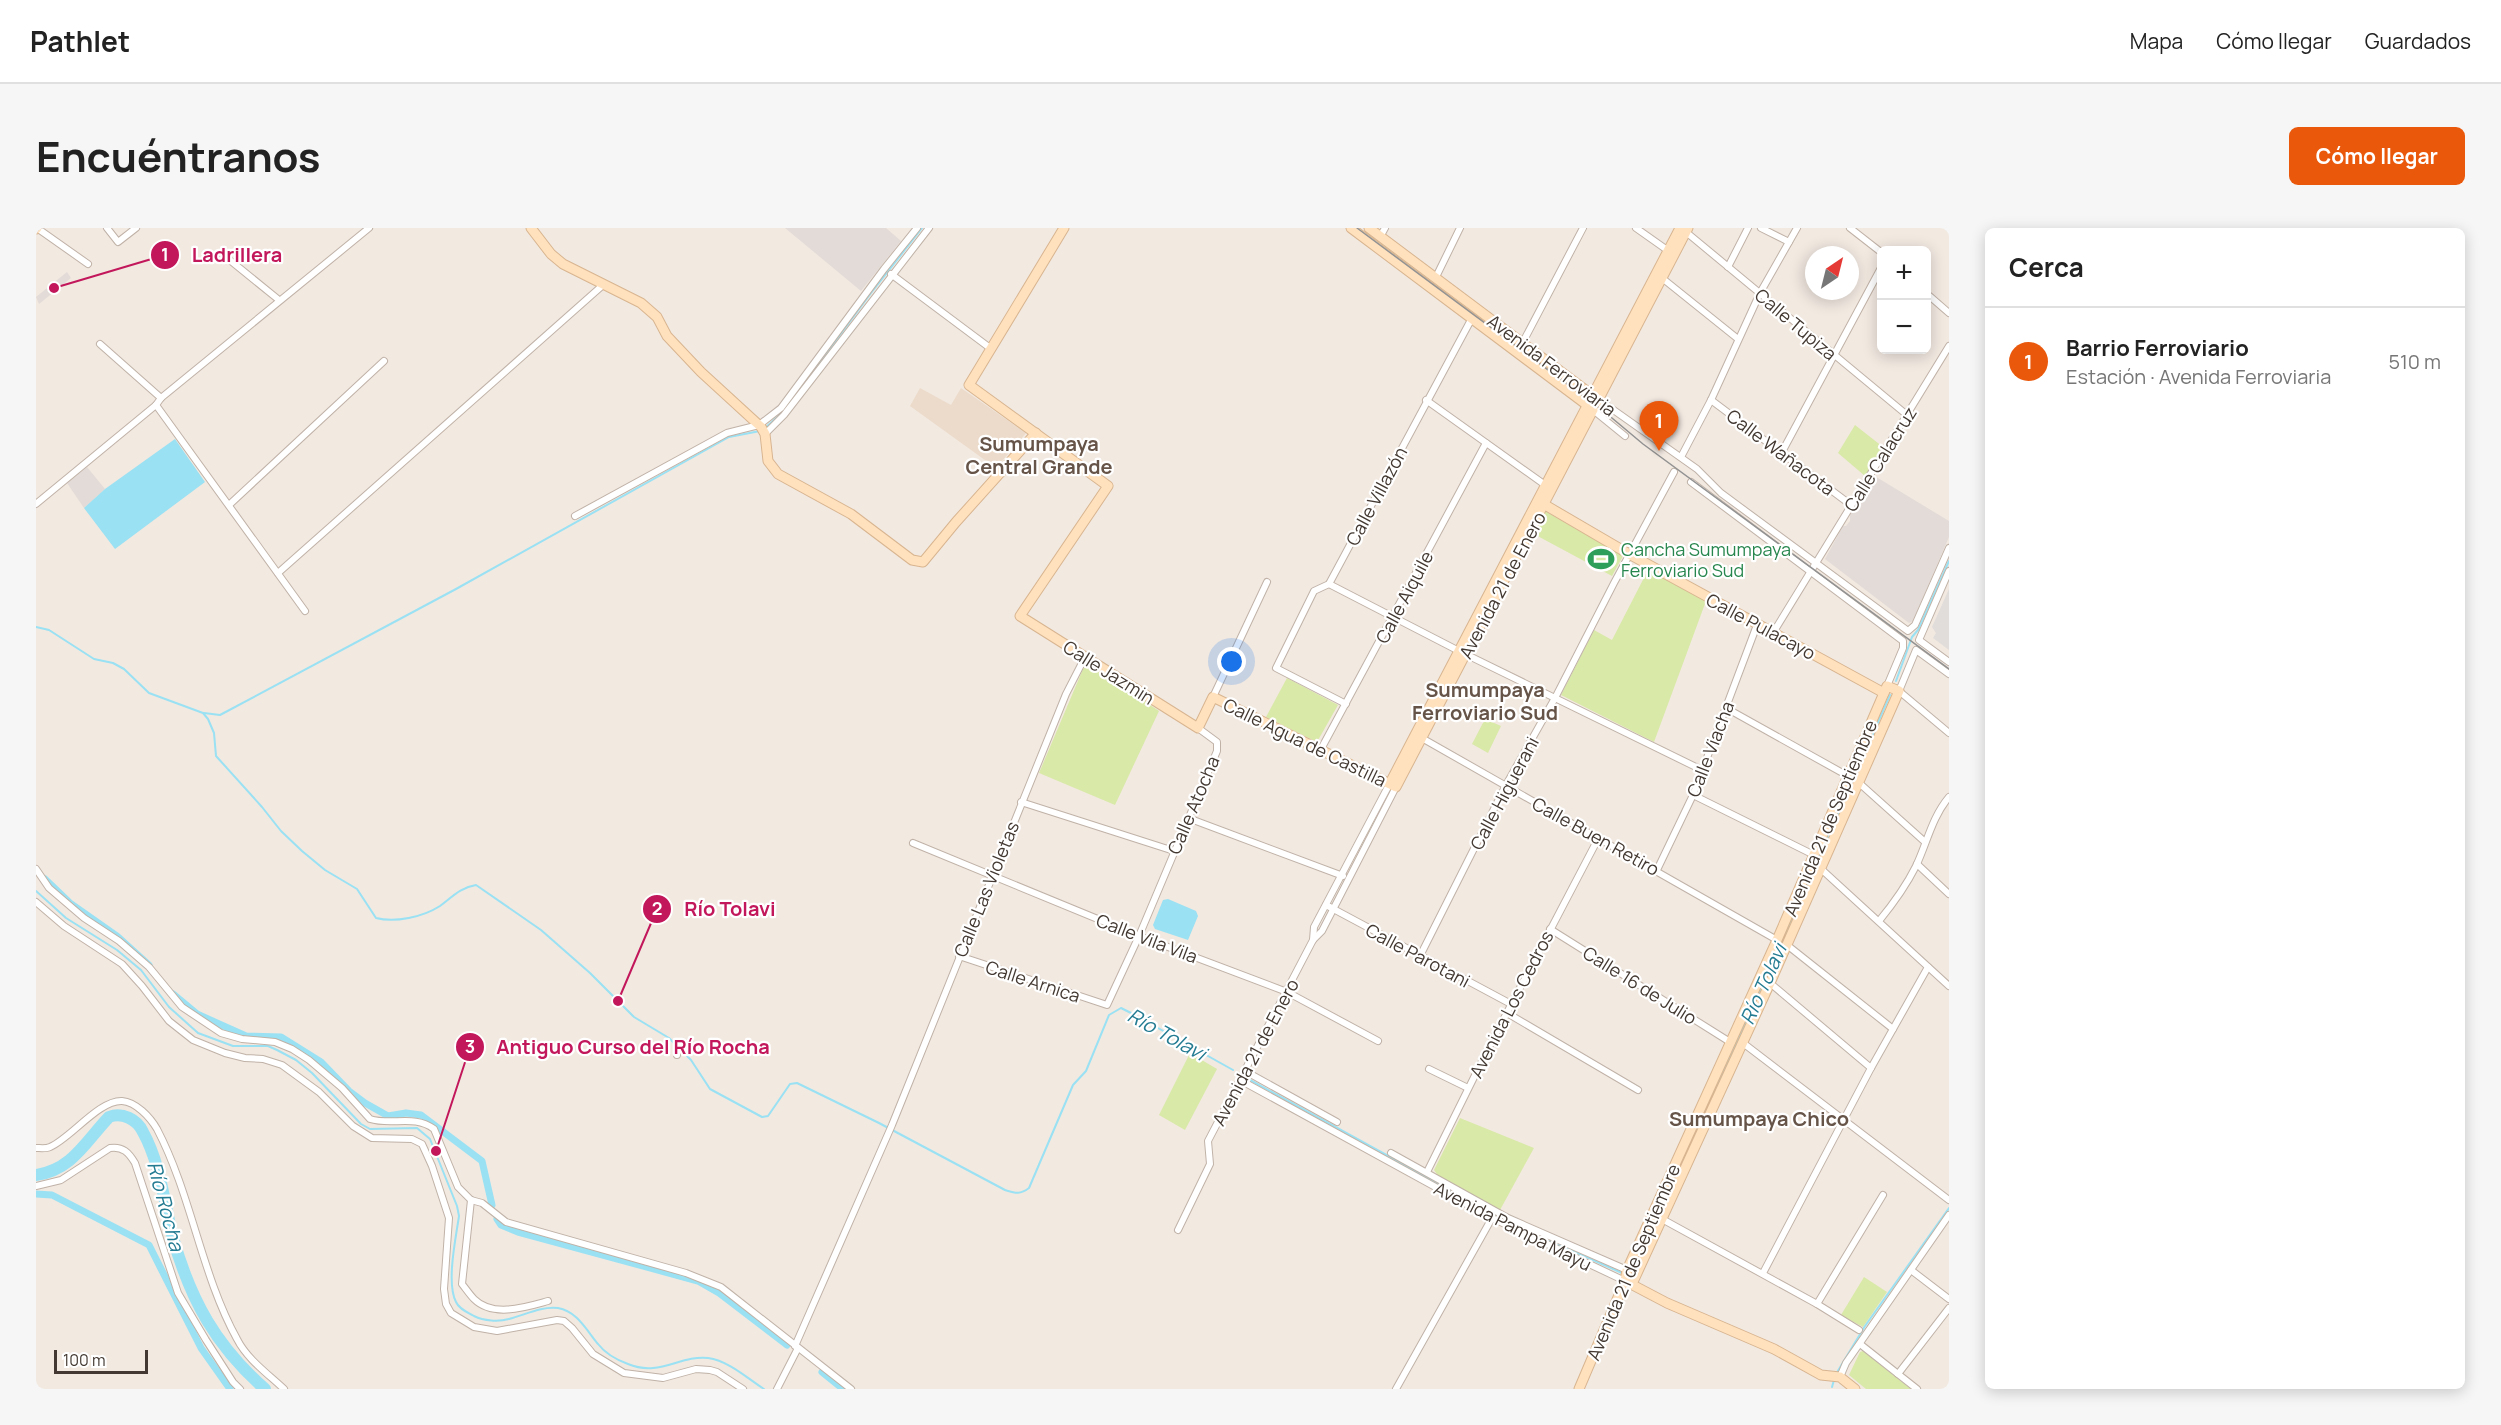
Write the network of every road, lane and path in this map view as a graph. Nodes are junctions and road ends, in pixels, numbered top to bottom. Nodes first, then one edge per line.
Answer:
1 (36, 228) edge
2 (107, 228) edge
3 (136, 228) edge
4 (369, 228) edge
5 (531, 228) edge
6 (917, 228) edge
7 (929, 228) edge
8 (1064, 228) edge
9 (1351, 228) edge
10 (1369, 228) edge
11 (1460, 228) edge
12 (1583, 228) edge
13 (1636, 228) edge
14 (1748, 228) edge
15 (1761, 228) edge
16 (1797, 228) edge
17 (1850, 228) edge
18 (1685, 229) edge
19 (1383, 232) edge
20 (1789, 242) junction
21 (1877, 251) edge
22 (1671, 252) junction
23 (221, 253) dead end
24 (88, 264) dead end
25 (1728, 267) junction
26 (891, 274) junction
27 (1877, 274) edge
28 (1436, 277) junction
29 (1662, 278) junction
30 (603, 285) junction
31 (1760, 293) junction
32 (1931, 297) edge
33 (279, 300) junction
34 (1949, 313) edge
35 (1472, 318) junction
36 (1738, 339) junction
37 (1523, 342) junction
38 (100, 344) dead end
39 (1949, 346) edge
40 (990, 348) junction
41 (1834, 355) junction
42 (384, 361) dead end
43 (1595, 397) junction
44 (160, 398) junction
45 (1426, 400) junction
46 (1711, 400) junction
47 (156, 405) junction
48 (1590, 407) junction
49 (1907, 415) junction
50 (762, 430) junction
51 (1036, 433) junction
52 (1625, 435) dead end
53 (1486, 443) junction
54 (1782, 452) junction
55 (1682, 458) junction
56 (1674, 472) dead end
57 (1691, 482) dead end
58 (1548, 488) junction
59 (1541, 502) junction
60 (36, 504) edge
61 (229, 505) junction
62 (1851, 505) junction
63 (575, 516) dead end
64 (1949, 548) edge
65 (1629, 554) junction
66 (1816, 562) junction
67 (1949, 571) edge
68 (1811, 572) junction
69 (278, 573) junction
70 (1267, 582) dead end
71 (1329, 584) junction
72 (305, 611) dead end
73 (1394, 617) junction
74 (1757, 625) junction
75 (1773, 633) junction
76 (1462, 652) junction
77 (1085, 657) junction
78 (1949, 662) edge
79 (1949, 674) edge
80 (1886, 690) junction
81 (1899, 691) junction
82 (1213, 697) junction
83 (1555, 698) junction
84 (1346, 704) junction
85 (1726, 708) junction
86 (1198, 728) junction
87 (1949, 733) edge
88 (1418, 736) junction
89 (1320, 750) junction
90 (1702, 770) junction
91 (1848, 776) junction
92 (1858, 782) junction
93 (1393, 785) junction
94 (1506, 785) junction
95 (1693, 795) junction
96 (1949, 797) edge
97 (1021, 802) junction
98 (1188, 818) junction
99 (1599, 837) junction
100 (1925, 842) junction
101 (913, 843) dead end
102 (1173, 851) junction
103 (1814, 855) junction
104 (1917, 864) junction
105 (1820, 868) junction
106 (36, 869) edge
107 (1657, 870) junction
108 (993, 875) junction
109 (1342, 875) junction
110 (1349, 878) junction
111 (1949, 894) edge
112 (36, 902) edge
113 (1326, 905) junction
114 (1333, 910) junction
115 (1879, 921) junction
116 (1550, 929) junction
117 (1139, 936) junction
118 (1313, 940) junction
119 (1777, 940) junction
120 (1786, 945) junction
121 (959, 956) junction
122 (1420, 956) junction
123 (1928, 967) junction
124 (1770, 983) junction
125 (1949, 986) edge
126 (1287, 992) junction
127 (1511, 1004) junction
128 (1107, 1005) joint
129 (1507, 1013) junction
130 (1893, 1029) junction
131 (1378, 1041) dead end
132 (678, 1042) dead end
133 (1730, 1042) junction
134 (1743, 1043) junction
135 (677, 1054) dead end
136 (1871, 1068) junction
137 (1429, 1069) dead end
138 (1245, 1071) junction
139 (1240, 1080) junction
140 (1468, 1088) junction
141 (1638, 1090) dead end
142 (1843, 1120) junction
143 (1337, 1122) dead end
144 (36, 1148) edge
145 (1391, 1153) dead end
146 (1427, 1172) junction
147 (36, 1186) edge
148 (1883, 1195) dead end
149 (471, 1200) junction
150 (1949, 1200) edge
151 (1949, 1215) edge
152 (1492, 1218) junction
153 (1662, 1219) junction
154 (1942, 1225) junction
155 (1178, 1230) dead end
156 (1949, 1230) edge
157 (1628, 1270) junction
158 (1911, 1270) junction
159 (1762, 1273) junction
160 (1628, 1283) junction
161 (1949, 1299) edge
162 (548, 1301) dead end
163 (1817, 1304) junction
164 (1949, 1308) edge
165 (1859, 1330) dead end
166 (1860, 1344) junction
167 (797, 1347) junction
168 (1898, 1374) junction
169 (1840, 1377) junction
170 (240, 1389) edge
171 (284, 1389) edge
172 (743, 1389) edge
173 (777, 1389) edge
174 (851, 1389) edge
175 (1396, 1389) edge
176 (1579, 1389) edge
177 (1855, 1389) edge
178 (1917, 1389) edge

1 - 24 street
2 - 3 street
4 - 33 street
5 - 30 street
6 - 50 street
7 - 26 street
8 - 40 street
9 - 35 street, Avenida Ferroviaria
10 - 19 street, Avenida Ferroviaria
11 - 28 street
12 - 37 street
13 - 22 street
14 - 25 street
15 - 20 street
16 - 20 street
17 - 21 street
18 - 22 street, Avenida 21 de Enero
18 - 25 street, Calle Tupiza
19 - 28 street, Avenida Ferroviaria
20 - 31 street
22 - 29 street, Avenida 21 de Enero
22 - 43 street, Avenida 21 de Enero
23 - 33 street
25 - 31 street, Calle Tupiza
26 - 40 street
26 - 50 street
27 - 41 street
28 - 37 street, Avenida Ferroviaria
29 - 36 street
29 - 43 street, Avenida 21 de Enero
30 - 50 street
30 - 69 street
31 - 36 street
31 - 41 street, Calle Tupiza
32 - 34 street
33 - 44 street
35 - 45 street, Calle Villazón
35 - 48 street, Avenida Ferroviaria
36 - 46 street
37 - 43 street, Avenida Ferroviaria
38 - 44 street
39 - 49 street, Calle Calacruz
40 - 51 street
41 - 49 street, Calle Tupiza
41 - 54 street
42 - 61 street
43 - 48 street, Avenida 21 de Enero
43 - 55 street, Avenida Ferroviaria
44 - 47 street
45 - 53 street
45 - 71 street, Calle Villazón
46 - 54 street, Calle Wañacota
46 - 55 street
47 - 60 street
47 - 61 street
48 - 52 street, Avenida Ferroviaria
48 - 58 street, Avenida 21 de Enero
49 - 62 street, Calle Calacruz
50 - 51 street
50 - 63 street
51 - 77 street, Calle Jazmin
53 - 58 street
53 - 73 street, Calle Aiquile
54 - 62 street, Calle Wañacota
55 - 66 street, Avenida Ferroviaria
56 - 65 street, Calle Higuerani
57 - 68 street
58 - 59 street, Avenida 21 de Enero
59 - 65 street, Calle Pulacayo
59 - 76 street, Avenida 21 de Enero
61 - 69 street
62 - 66 street, Calle Calacruz
64 - 66 street, Avenida Ferroviaria
65 - 74 street, Calle Pulacayo
65 - 83 street, Calle Higuerani
66 - 68 street, Calle Calacruz
67 - 78 street
68 - 75 street
68 - 80 street, Avenida 21 de Septiembre
69 - 72 street
70 - 82 street, Calle Atocha
71 - 73 street
71 - 84 street, Calle Villazón
73 - 76 street
73 - 84 street, Calle Aiquile
74 - 75 street, Calle Pulacayo
74 - 85 street, Calle Viacha
75 - 80 street, Calle Pulacayo
76 - 83 street
76 - 88 street, Avenida 21 de Enero
77 - 86 street, Calle Jazmin
77 - 97 street, Calle Las Violetas
79 - 81 street, Avenida 21 de Septiembre
80 - 81 street, Calle Pulacayo
80 - 91 street, Avenida 21 de Septiembre
81 - 87 street, Calle Pulacayo
81 - 92 street, Avenida 21 de Septiembre
82 - 86 street, Calle Atocha
82 - 89 street, Calle Agua de Castilla
83 - 90 street
83 - 94 street, Calle Higuerani
84 - 89 street, Calle Aiquile
85 - 90 street, Calle Viacha
85 - 91 street
86 - 98 street, Calle Atocha
88 - 93 street, Avenida 21 de Enero
88 - 94 street, Calle Buen Retiro
89 - 93 street, Calle Agua de Castilla
90 - 95 street, Calle Viacha
91 - 103 street, Avenida 21 de Septiembre
92 - 100 street
92 - 105 street, Avenida 21 de Septiembre
93 - 109 street, Avenida 21 de Enero
93 - 110 street, Avenida 21 de Enero
94 - 99 street, Calle Buen Retiro
94 - 122 street, Calle Higuerani
95 - 103 street
95 - 107 street, Calle Viacha
96 - 100 street
97 - 102 street
97 - 108 street, Calle Las Violetas
98 - 102 street, Calle Atocha
98 - 109 street
99 - 107 street, Calle Buen Retiro
99 - 116 street, Avenida Los Cedros
100 - 104 street
101 - 108 street, Calle Vila Vila
102 - 117 street, Calle Atocha
103 - 119 street, Avenida 21 de Septiembre
104 - 111 street
104 - 115 street
105 - 115 street
105 - 120 street, Avenida 21 de Septiembre
106 - 149 street
107 - 119 street, Calle Buen Retiro
108 - 117 street, Calle Vila Vila
108 - 121 street, Calle Las Violetas
109 - 110 street
109 - 113 street, Avenida 21 de Enero
110 - 114 street, Avenida 21 de Enero
112 - 172 street
113 - 114 street, Calle Parotani
113 - 118 street, Avenida 21 de Enero
114 - 118 street, Avenida 21 de Enero
114 - 122 street, Calle Parotani
115 - 123 street
116 - 127 street, Avenida Los Cedros
116 - 133 street, Calle 16 de Julio
117 - 126 street, Calle Vila Vila
117 - 128 street, Calle Atocha
118 - 126 street, Avenida 21 de Enero
119 - 133 street, Avenida 21 de Septiembre
120 - 124 street, Avenida 21 de Septiembre
120 - 130 street
121 - 128 street, Calle Arnica
121 - 167 street, Calle Las Violetas
122 - 127 street, Calle Parotani
123 - 125 street
123 - 130 street
124 - 134 street, Avenida 21 de Septiembre
124 - 136 street
126 - 131 street, Calle Vila Vila
126 - 138 street, Avenida 21 de Enero
127 - 129 street, Avenida Los Cedros
129 - 140 street, Avenida Los Cedros
129 - 141 street
130 - 136 street
132 - 135 street
133 - 157 street, Avenida 21 de Septiembre
134 - 142 street
134 - 153 street, Avenida 21 de Septiembre
136 - 142 street
137 - 140 street
138 - 139 street, Avenida 21 de Enero
138 - 143 street
139 - 152 street, Avenida Pampa Mayu
139 - 155 street, Avenida 21 de Enero
140 - 146 street, Avenida Los Cedros
142 - 150 street
142 - 159 street
144 - 171 street
145 - 146 street, Avenida Pampa Mayu
146 - 157 street, Avenida Pampa Mayu
147 - 170 street
148 - 163 street
149 - 162 street
149 - 167 street
151 - 154 street
152 - 160 street, Avenida Pampa Mayu
152 - 175 street
153 - 159 street
153 - 160 street, Avenida 21 de Septiembre
154 - 156 street
154 - 158 street
157 - 160 street, Avenida 21 de Septiembre
158 - 161 street
158 - 166 street
159 - 163 street
160 - 169 street, Avenida Pampa Mayu
160 - 176 street, Avenida 21 de Septiembre
163 - 165 street
164 - 168 street
166 - 168 street
166 - 169 street
167 - 173 street, Calle Las Violetas
167 - 174 street
168 - 178 street
169 - 177 street, Avenida Pampa Mayu

